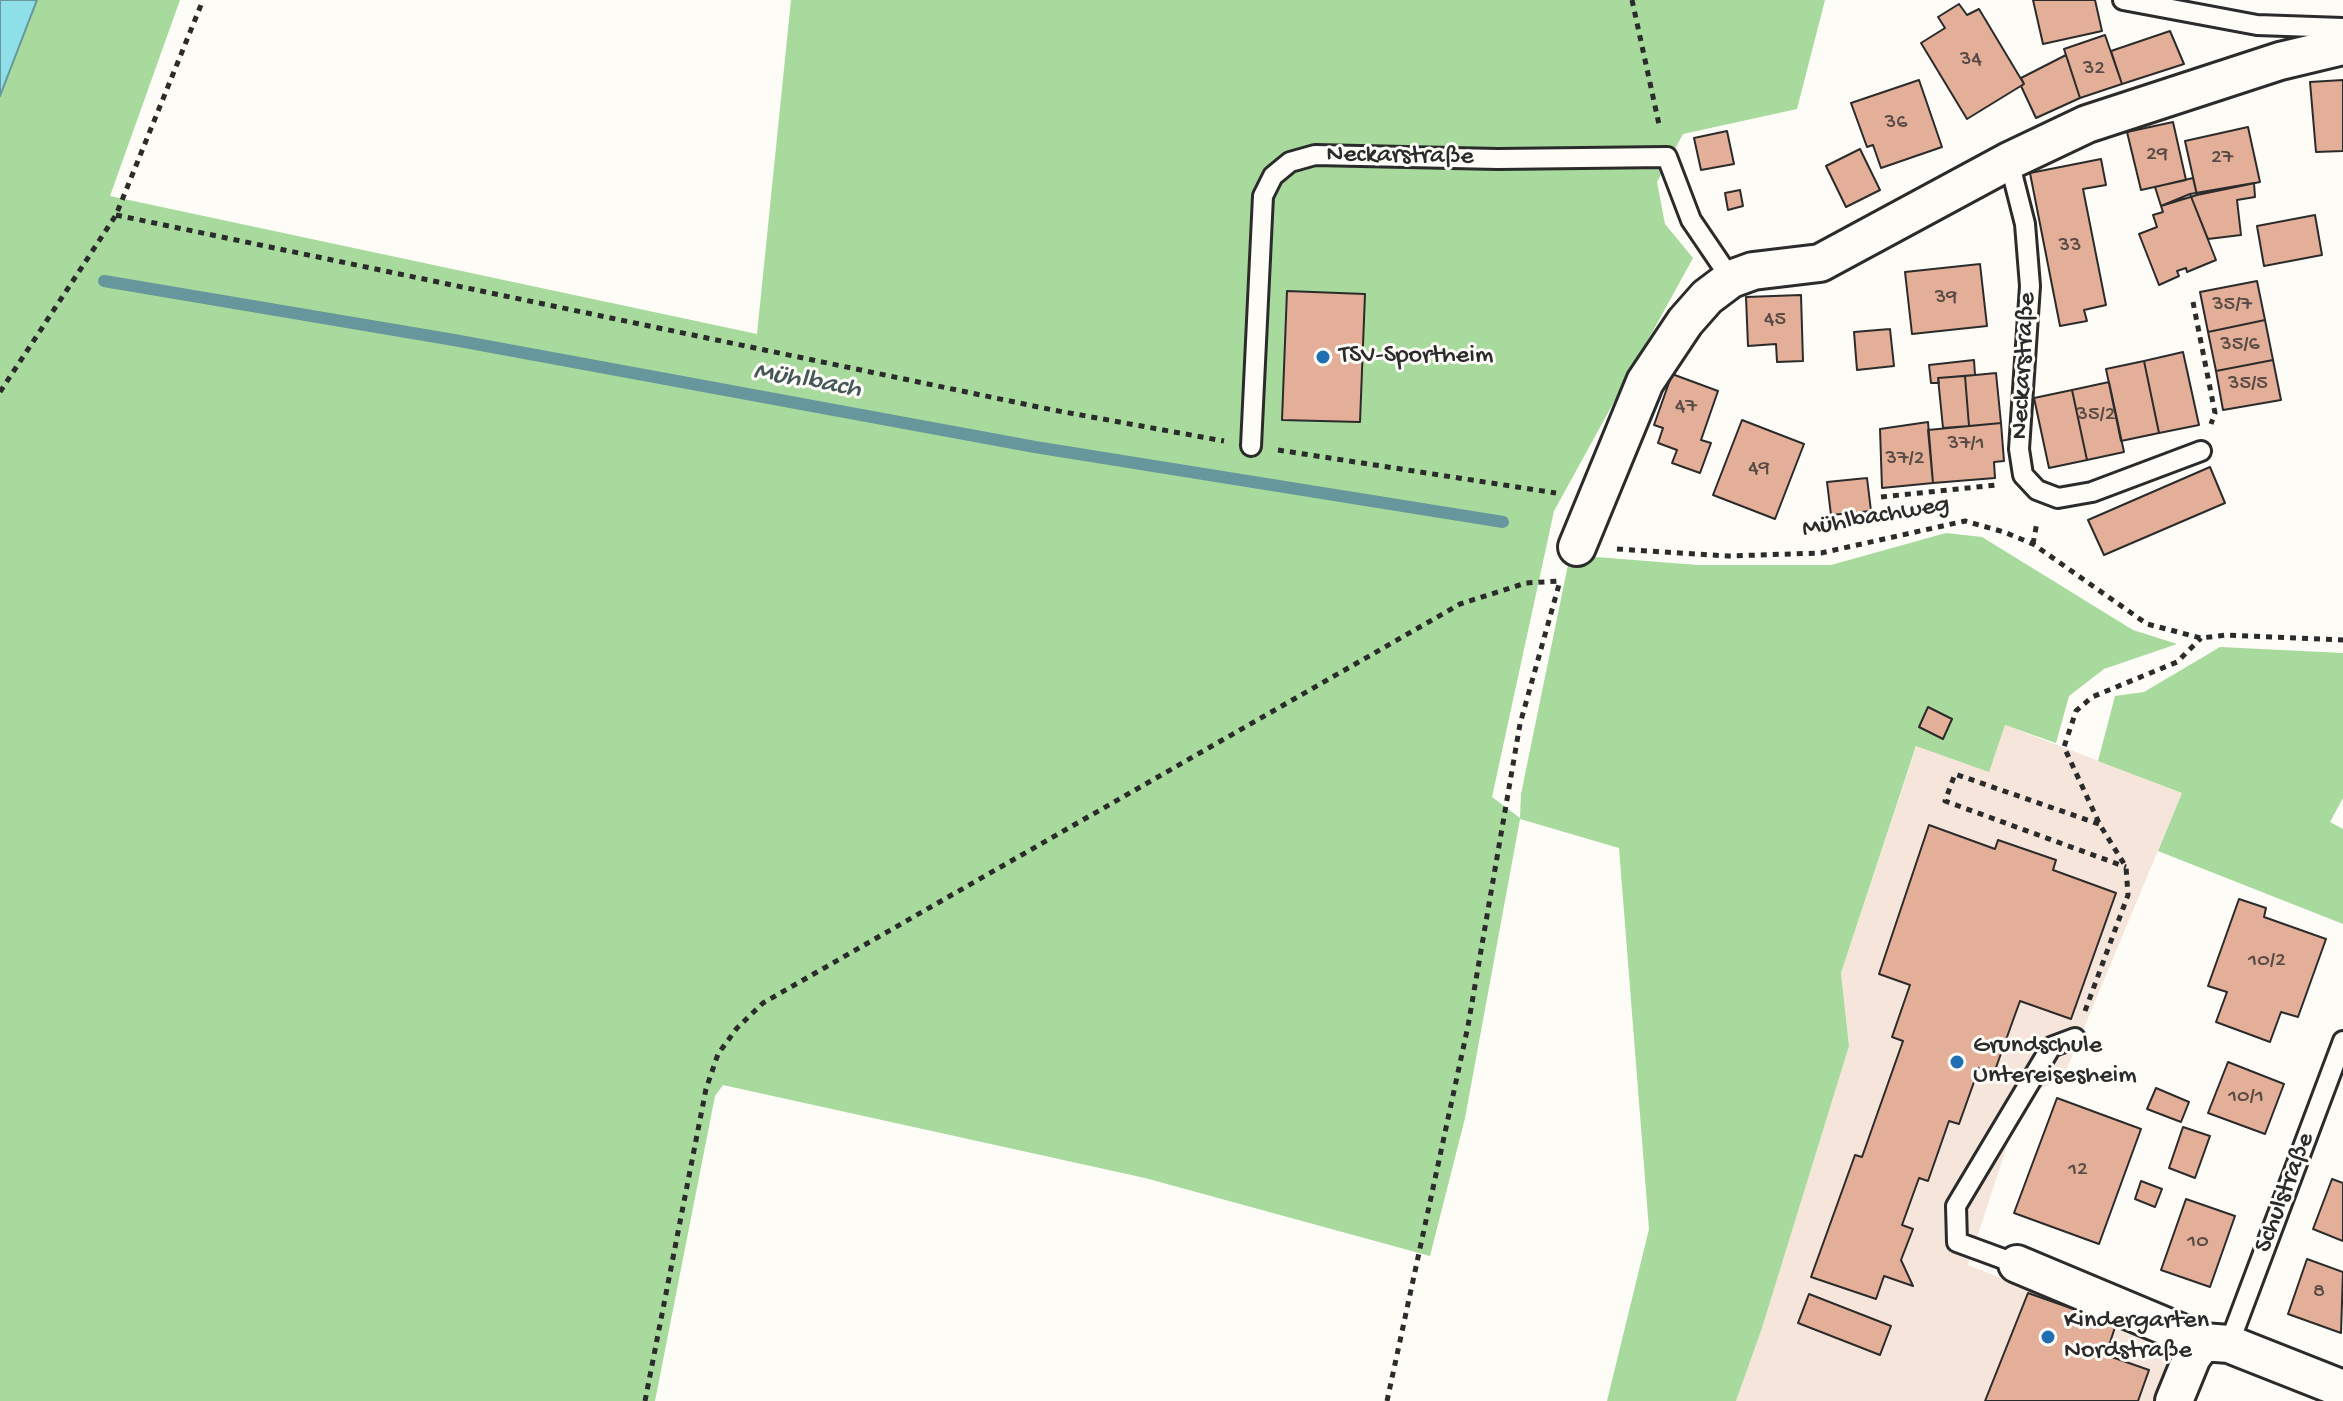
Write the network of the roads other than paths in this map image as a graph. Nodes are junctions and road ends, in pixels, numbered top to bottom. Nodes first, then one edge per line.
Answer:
1 (2123, 0) edge
2 (2202, 8) edge
3 (2343, 28) edge
4 (2343, 46) edge
5 (2009, 161) junction
6 (1731, 279) junction
7 (1251, 446) road end
8 (2201, 451) road end
9 (1577, 547) road end
10 (2075, 1038) road end
11 (2343, 1041) edge
12 (2017, 1264) joint
13 (2216, 1343) junction
14 (2343, 1389) edge
15 (2174, 1401) edge

1 - 2 lane
2 - 3 lane
4 - 5 street
5 - 6 street
5 - 8 lane, Neckarstraße
6 - 7 lane, Neckarstraße
6 - 9 street
10 - 12 lane
11 - 13 lane, Schulstraße
12 - 13 street
13 - 14 street
13 - 15 street

